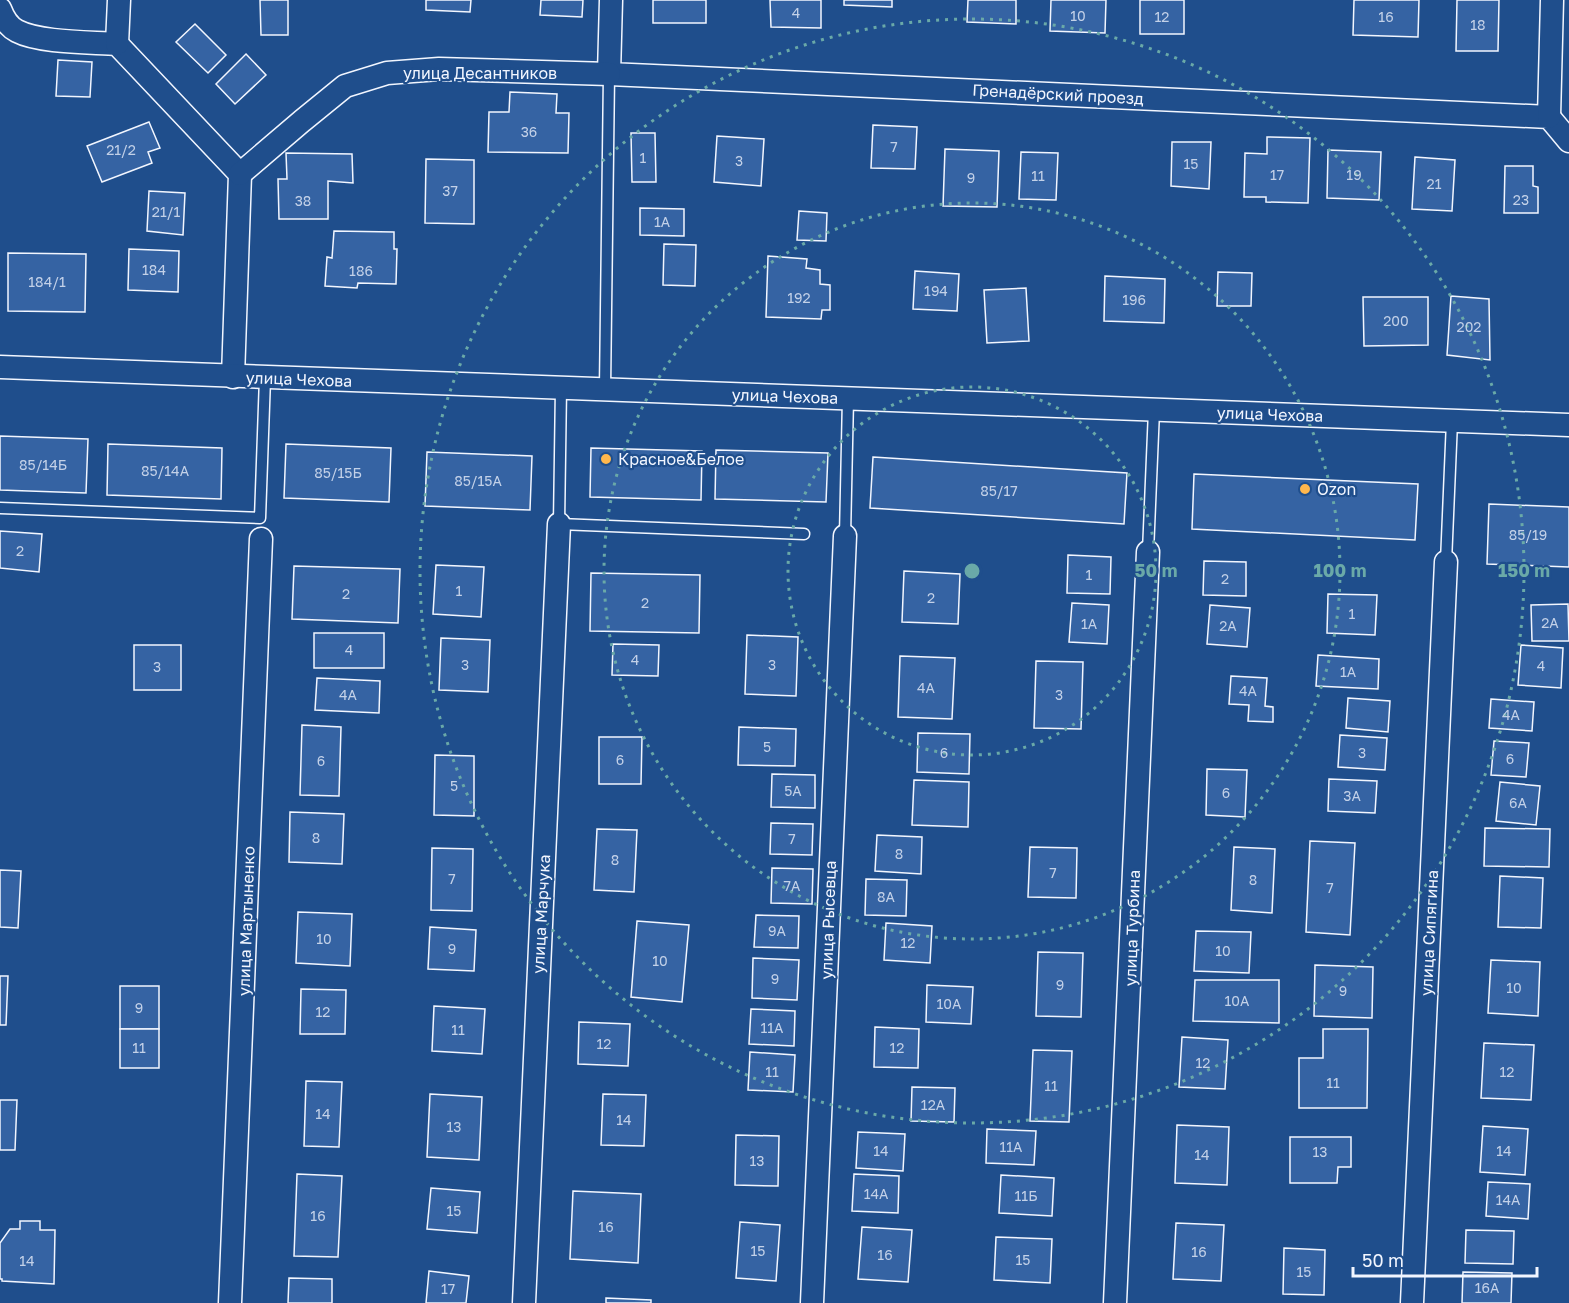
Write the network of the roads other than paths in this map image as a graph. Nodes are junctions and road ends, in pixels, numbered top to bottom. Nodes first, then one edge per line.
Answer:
1 (119, 0) edge
2 (611, 0) edge
3 (1552, 0) edge
4 (1, 15) edge
5 (117, 44) junction
6 (609, 74) junction
7 (1549, 117) junction
8 (1569, 141) edge
9 (240, 174) junction
10 (0, 368) edge
11 (233, 377) junction
12 (265, 378) junction
13 (561, 387) junction
14 (605, 389) junction
15 (848, 398) junction
16 (1154, 410) junction
17 (1452, 421) junction
18 (1569, 425) edge
19 (0, 508) edge
20 (559, 524) junction
21 (804, 534) dead end
22 (845, 536) joint
23 (261, 539) dead end
24 (1148, 552) joint
25 (1446, 562) joint
26 (231, 1303) edge
27 (524, 1303) edge
28 (812, 1303) edge
29 (1115, 1303) edge
30 (1412, 1303) edge

1 - 5 street
2 - 6 street
3 - 7 street
4 - 5 street
5 - 9 street
6 - 7 street, Гренадёрский проезд
6 - 9 street, улица Десантников
6 - 14 lane
7 - 8 street
9 - 11 street
10 - 11 street, улица Чехова
11 - 12 street, улица Чехова
12 - 13 street, улица Чехова
12 - 19 lane
13 - 14 street, улица Чехова
13 - 20 lane
14 - 15 street, улица Чехова
15 - 16 street, улица Чехова
15 - 22 lane
16 - 17 street, улица Чехова
16 - 24 lane
17 - 18 street, улица Чехова
17 - 25 lane
20 - 21 lane
20 - 27 street, улица Марчука
22 - 28 street, улица Рысевца
23 - 26 street, улица Мартыненко
24 - 29 street, улица Турбина
25 - 30 street, улица Сипягина

